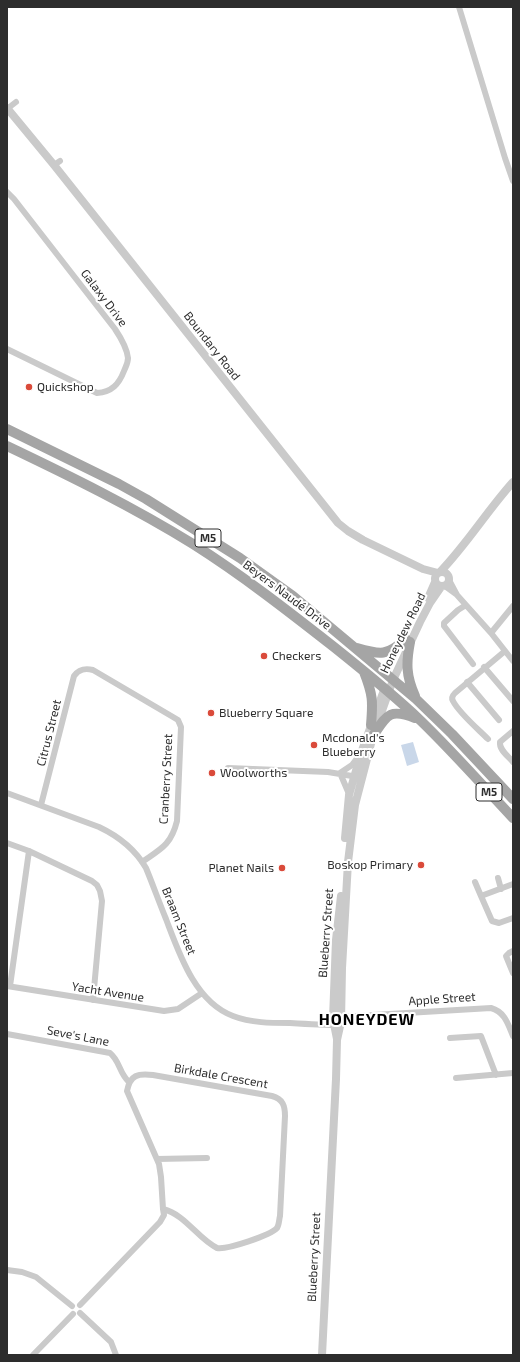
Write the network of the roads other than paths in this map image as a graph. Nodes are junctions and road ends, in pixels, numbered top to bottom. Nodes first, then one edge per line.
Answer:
1 (459, 7) edge
2 (16, 102) dead end
3 (7, 108) edge
4 (513, 181) edge
5 (7, 192) edge
6 (7, 349) edge
7 (7, 429) edge
8 (7, 446) edge
9 (513, 482) edge
10 (441, 580) junction
11 (466, 605) junction
12 (513, 606) edge
13 (491, 633) junction
14 (408, 641) junction
15 (353, 646) junction
16 (505, 651) junction
17 (513, 661) edge
18 (474, 664) dead end
19 (484, 667) junction
20 (82, 670) joint
21 (364, 671) junction
22 (391, 678) junction
23 (467, 682) junction
24 (387, 690) junction
25 (416, 699) junction
26 (513, 701) edge
27 (421, 720) junction
28 (499, 720) dead end
29 (371, 725) junction
30 (513, 731) edge
31 (373, 736) junction
32 (488, 739) dead end
33 (361, 753) junction
34 (513, 762) edge
35 (228, 768) dead end
36 (340, 773) junction
37 (358, 777) junction
38 (7, 793) edge
39 (349, 796) junction
40 (513, 799) edge
41 (41, 805) junction
42 (513, 818) edge
43 (7, 844) edge
44 (29, 851) junction
45 (142, 862) junction
46 (498, 878) dead end
47 (475, 882) dead end
48 (513, 884) edge
49 (501, 889) junction
50 (481, 896) junction
51 (513, 918) edge
52 (513, 951) edge
53 (513, 973) edge
54 (8, 986) edge
55 (202, 994) junction
56 (93, 1000) junction
57 (337, 1017) junction
58 (337, 1025) junction
59 (7, 1034) edge
60 (513, 1036) edge
61 (450, 1038) dead end
62 (513, 1073) edge
63 (496, 1075) junction
64 (456, 1078) dead end
65 (129, 1082) junction
66 (207, 1158) dead end
67 (157, 1159) junction
68 (164, 1209) junction
69 (7, 1270) edge
70 (80, 1305) junction
71 (72, 1306) junction
72 (80, 1313) junction
73 (73, 1314) junction
74 (33, 1355) edge
75 (116, 1355) edge
76 (322, 1355) edge

1 - 4 street
2 - 3 street
3 - 10 street, Boundary Road
5 - 6 street, Galaxy Drive
7 - 15 main road, Beyers Naudé Drive / M5
8 - 21 main road, Beyers Naudé Drive / M5
9 - 10 street, Honeydew Road
10 - 11 street, Boundary Road
10 - 14 street, Honeydew Road
11 - 13 street, Boundary Road
11 - 18 street
12 - 13 street
13 - 16 street, Boundary Road
14 - 15 main road
14 - 22 street, Honeydew Road
14 - 25 main road
15 - 22 main road, Beyers Naudé Drive / M5
16 - 17 street, Boundary Road
16 - 19 street
19 - 23 street
19 - 26 street
20 - 41 street, Citrus Street
20 - 45 street, Cranberry Street
21 - 24 main road, Beyers Naudé Drive / M5
21 - 29 main road
22 - 24 street, Honeydew Road
22 - 25 main road, Beyers Naudé Drive / M5
23 - 28 street
23 - 32 street
24 - 27 main road, Beyers Naudé Drive / M5
24 - 29 street, Blueberry Street
24 - 31 street, Blueberry Street
25 - 40 main road, Beyers Naudé Drive / M5
27 - 31 main road
27 - 42 main road, Beyers Naudé Drive / M5
29 - 33 street, Blueberry Street
30 - 34 street
31 - 37 street, Blueberry Street
33 - 36 street
33 - 37 street, Blueberry Street
35 - 36 street
36 - 37 street
36 - 39 street
37 - 39 street, Blueberry Street
37 - 57 street, Blueberry Street
38 - 41 street, Braam Street
39 - 57 street, Blueberry Street
41 - 45 street, Braam Street
43 - 44 street
44 - 54 street
44 - 56 street
45 - 55 street, Braam Street
46 - 49 street
47 - 50 street
48 - 49 street
49 - 50 street
50 - 51 street
52 - 53 street
54 - 56 street, Yacht Avenue
55 - 56 street, Yacht Avenue
55 - 58 street, Braam Street
57 - 58 street, Blueberry Street
57 - 60 street, Apple Street
58 - 76 street, Blueberry Street
59 - 65 street, Seve's Lane
61 - 63 street
62 - 63 street
63 - 64 street
65 - 67 street
65 - 68 street, Birkdale Crescent
66 - 67 street
67 - 68 street
68 - 70 street
69 - 71 street
70 - 71 street
70 - 72 street
71 - 73 street
72 - 73 street
72 - 75 street
73 - 74 street

